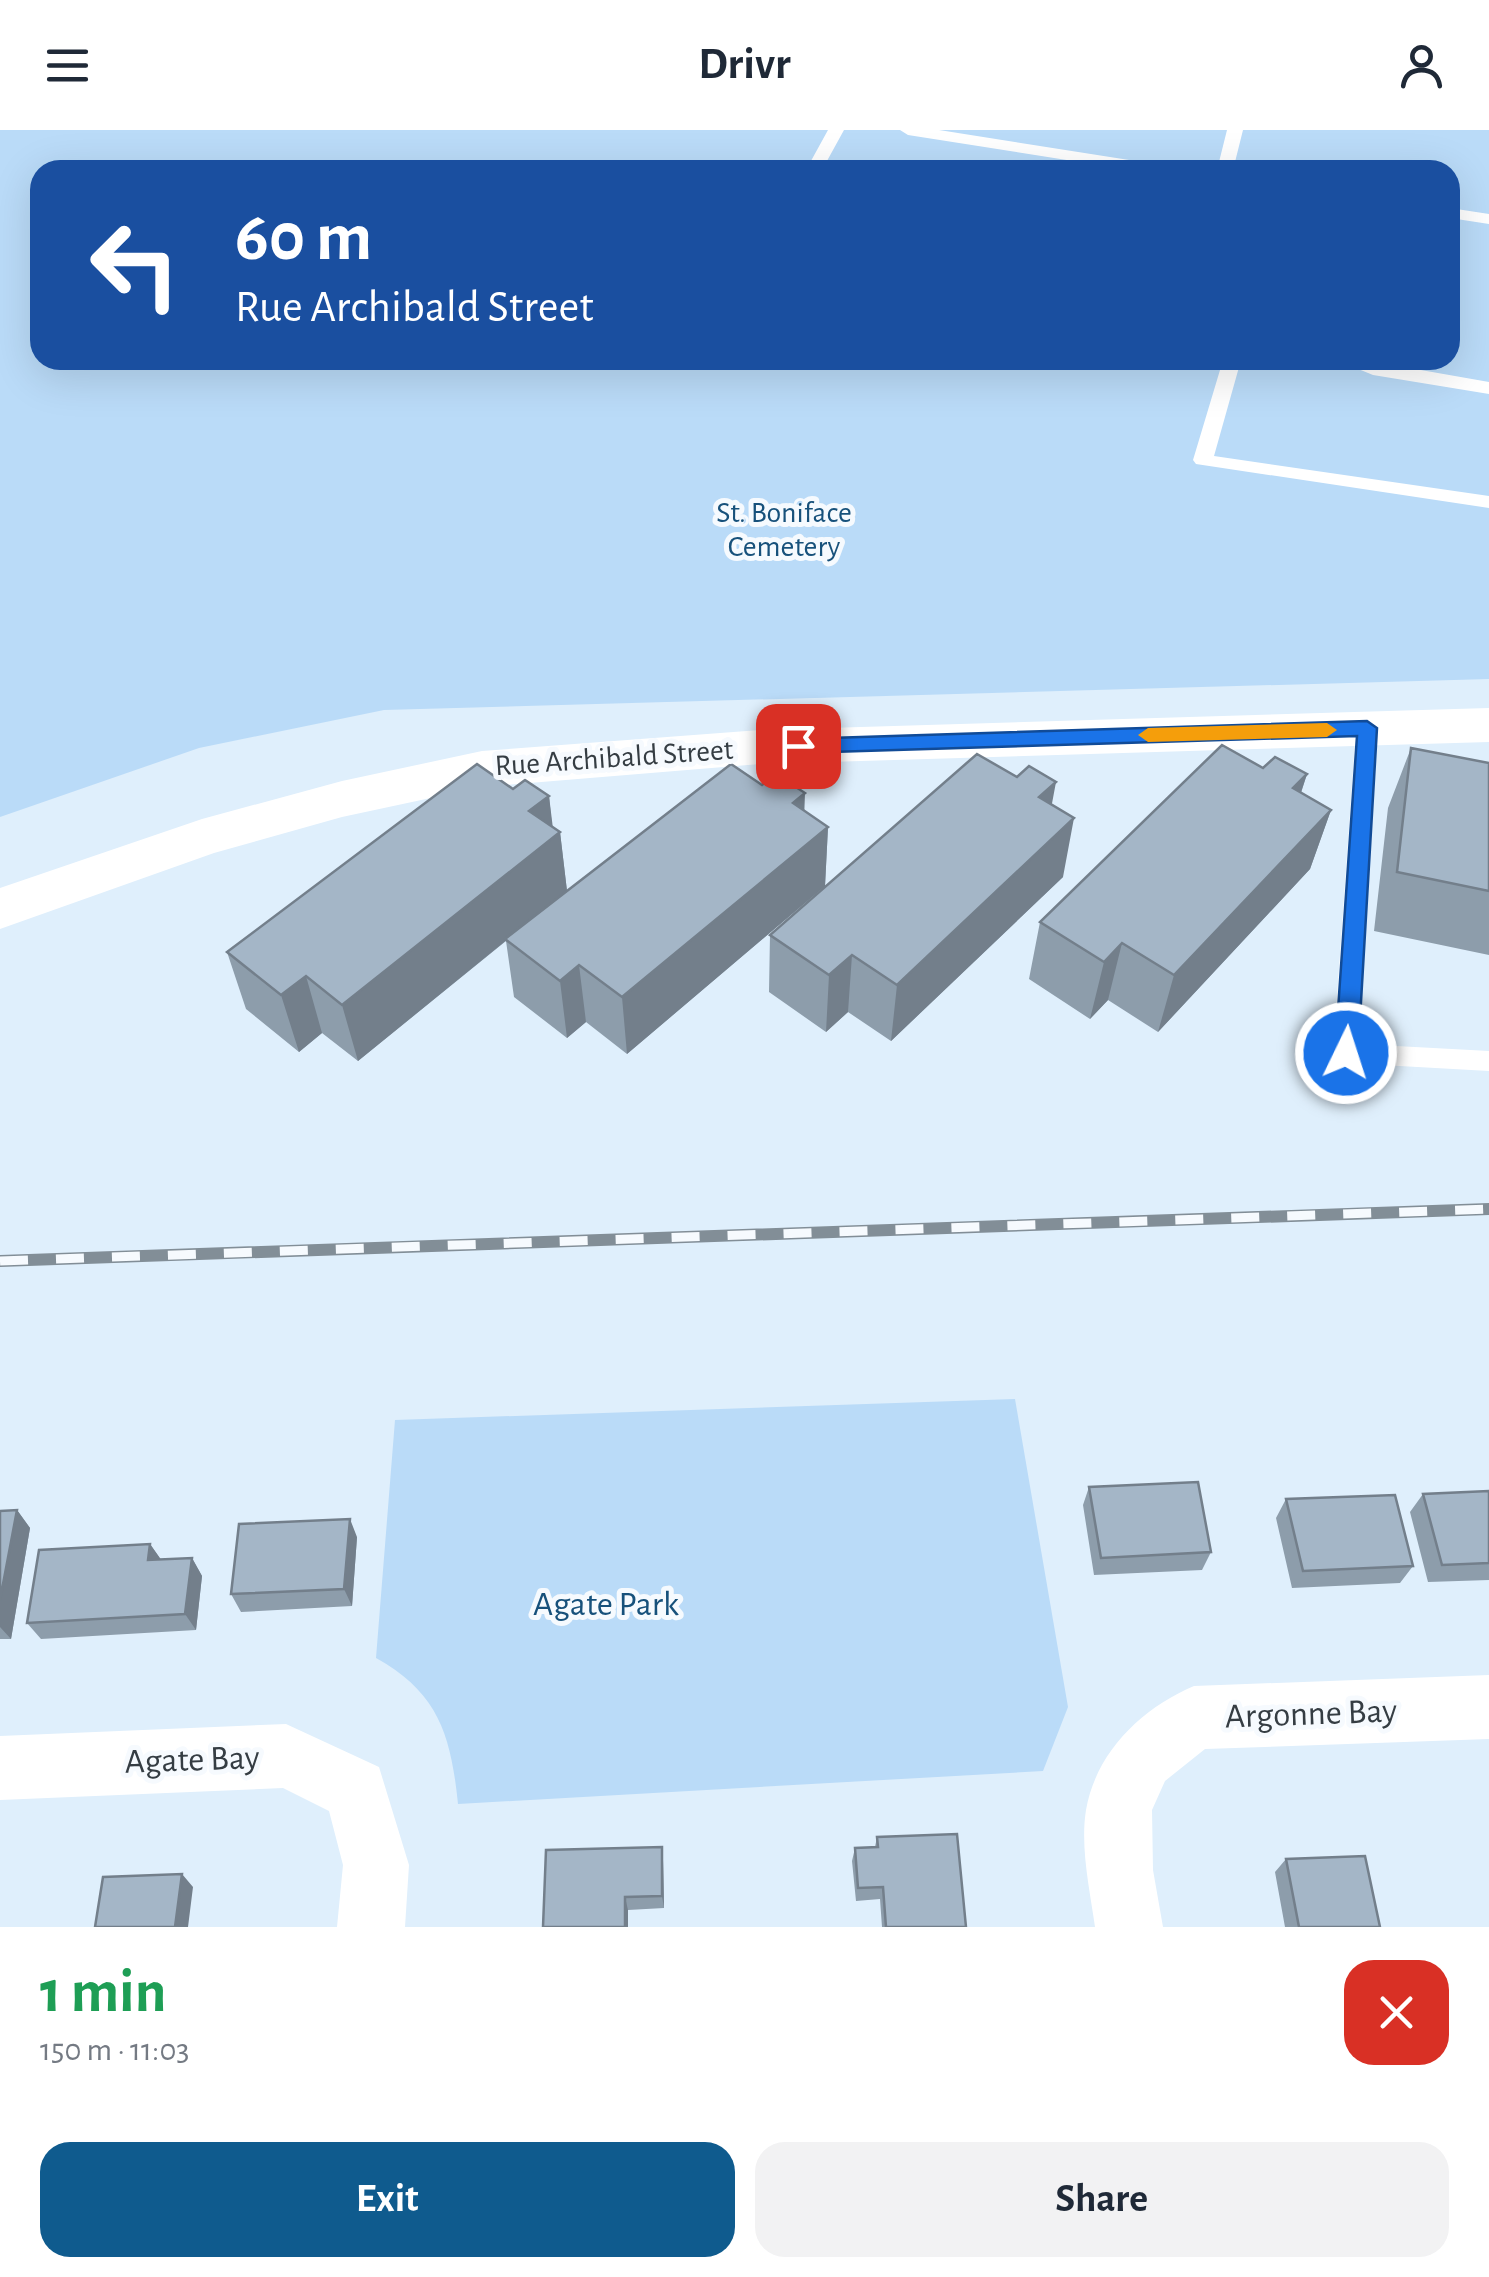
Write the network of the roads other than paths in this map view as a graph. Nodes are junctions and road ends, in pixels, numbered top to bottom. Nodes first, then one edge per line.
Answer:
1 (836, 130) edge
2 (908, 130) edge
3 (1235, 130) edge
4 (820, 160) edge
5 (1098, 160) edge
6 (1228, 160) edge
7 (1460, 215) edge
8 (1489, 219) edge
9 (1229, 370) edge
10 (1379, 370) edge
11 (1489, 388) edge
12 (1489, 502) edge
13 (1489, 725) edge
14 (1367, 728) junction
15 (0, 909) edge
16 (1489, 1061) edge
17 (1489, 1707) edge
18 (0, 1768) edge
19 (371, 1927) edge
20 (1128, 1927) edge

1 - 4 lane
2 - 5 lane
3 - 6 lane
7 - 8 lane
9 - 12 lane
10 - 11 lane
13 - 14 main road, Rue Archibald Street
14 - 15 main road, Rue Archibald Street
14 - 16 lane
17 - 20 street, Argonne Bay
18 - 19 street, Agate Bay

